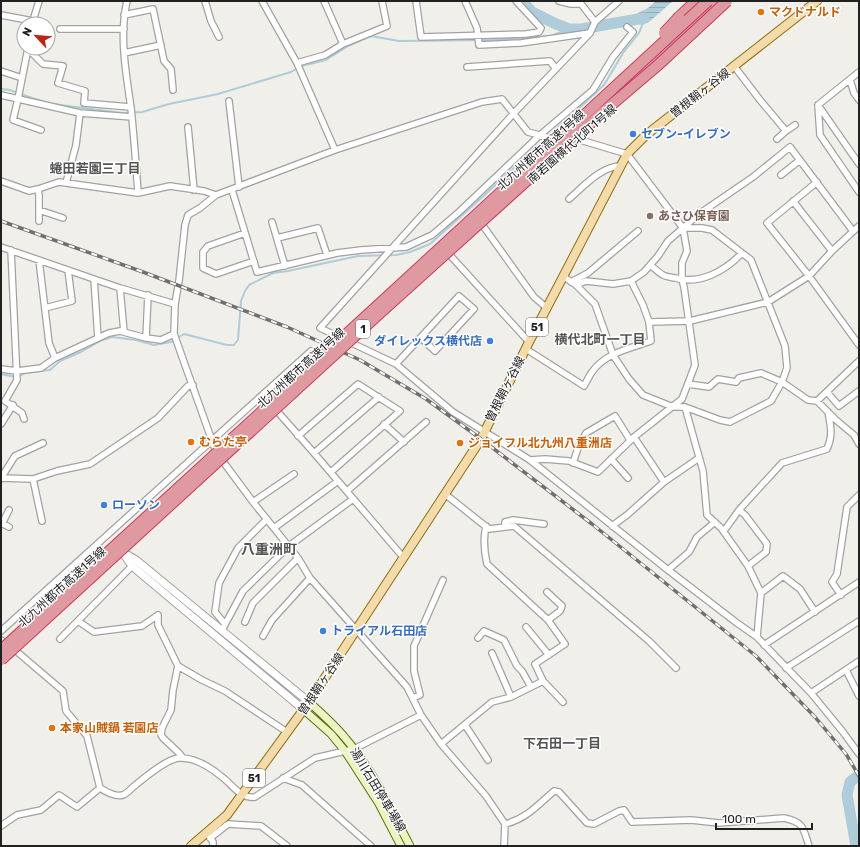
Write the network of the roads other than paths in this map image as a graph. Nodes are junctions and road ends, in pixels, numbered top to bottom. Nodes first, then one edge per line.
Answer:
1 (39, 1) edge
2 (127, 1) edge
3 (205, 1) edge
4 (262, 1) edge
5 (324, 1) edge
6 (382, 1) edge
7 (416, 1) edge
8 (465, 1) edge
9 (516, 1) edge
10 (560, 1) edge
11 (619, 1) edge
12 (696, 1) edge
13 (703, 1) edge
14 (708, 1) edge
15 (718, 1) edge
16 (727, 1) edge
17 (734, 1) edge
18 (817, 1) edge
19 (580, 2) edge
20 (1, 15) edge
21 (124, 15) junction
22 (35, 16) edge
23 (16, 19) edge
24 (595, 22) junction
25 (627, 27) dead end
26 (60, 29) dead end
27 (124, 29) junction
28 (590, 33) junction
29 (521, 34) junction
30 (477, 36) junction
31 (219, 37) dead end
32 (521, 42) junction
33 (161, 44) junction
34 (343, 44) junction
35 (124, 53) junction
36 (26, 56) edge
37 (36, 56) edge
38 (297, 63) junction
39 (734, 66) junction
40 (467, 67) dead end
41 (556, 69) junction
42 (1, 71) edge
43 (859, 72) edge
44 (22, 78) junction
45 (850, 80) junction
46 (173, 90) dead end
47 (608, 93) junction
48 (1, 95) edge
49 (18, 99) junction
50 (859, 100) edge
51 (229, 101) dead end
52 (818, 104) junction
53 (130, 107) junction
54 (603, 112) junction
55 (80, 113) junction
56 (514, 113) junction
57 (132, 117) junction
58 (795, 125) dead end
59 (188, 127) dead end
60 (41, 130) dead end
61 (786, 131) junction
62 (540, 135) junction
63 (578, 139) junction
64 (777, 139) dead end
65 (554, 140) junction
66 (335, 150) junction
67 (627, 154) junction
68 (800, 160) junction
69 (859, 164) edge
70 (621, 166) junction
71 (780, 175) dead end
72 (1, 181) edge
73 (817, 182) junction
74 (66, 183) junction
75 (239, 187) junction
76 (38, 189) junction
77 (194, 190) junction
78 (232, 190) junction
79 (859, 192) edge
80 (138, 193) junction
81 (216, 195) junction
82 (569, 199) dead end
83 (793, 202) junction
84 (39, 210) junction
85 (63, 218) dead end
86 (39, 221) dead end
87 (272, 222) dead end
88 (482, 223) junction
89 (859, 226) edge
90 (683, 228) junction
91 (638, 231) dead end
92 (854, 231) junction
93 (245, 233) junction
94 (277, 238) junction
95 (1, 247) edge
96 (392, 248) junction
97 (11, 250) junction
98 (832, 251) junction
99 (448, 253) junction
100 (742, 253) junction
101 (327, 256) junction
102 (39, 260) junction
103 (254, 261) junction
104 (650, 265) junction
105 (285, 266) junction
106 (68, 270) junction
107 (809, 276) junction
108 (564, 277) junction
109 (94, 279) junction
110 (682, 280) junction
111 (631, 281) junction
112 (574, 283) junction
113 (120, 288) junction
114 (148, 295) junction
115 (768, 302) junction
116 (175, 304) junction
117 (45, 308) junction
118 (547, 308) junction
119 (359, 318) dead end
120 (376, 320) dead end
121 (690, 321) junction
122 (649, 322) junction
123 (124, 332) junction
124 (174, 334) junction
125 (98, 338) junction
126 (146, 338) junction
127 (420, 338) junction
128 (528, 345) junction
129 (859, 345) edge
130 (311, 351) dead end
131 (613, 355) junction
132 (55, 358) junction
133 (859, 360) edge
134 (396, 364) junction
135 (304, 368) dead end
136 (1, 369) edge
137 (17, 376) junction
138 (782, 382) junction
139 (193, 384) junction
140 (306, 384) dead end
141 (688, 384) junction
142 (859, 391) edge
143 (827, 392) junction
144 (379, 397) junction
145 (817, 401) junction
146 (12, 405) junction
147 (673, 407) junction
148 (685, 407) junction
149 (277, 411) junction
150 (828, 412) junction
151 (24, 420) dead end
152 (426, 422) dead end
153 (1, 424) edge
154 (384, 424) junction
155 (484, 431) junction
156 (298, 436) junction
157 (632, 438) junction
158 (212, 441) junction
159 (404, 442) junction
160 (43, 443) dead end
161 (859, 444) edge
162 (216, 452) junction
163 (314, 452) junction
164 (699, 458) junction
165 (611, 459) junction
166 (530, 460) junction
167 (222, 462) junction
168 (573, 463) junction
169 (331, 472) junction
170 (294, 474) dead end
171 (1, 478) edge
172 (628, 478) dead end
173 (33, 479) junction
174 (338, 481) junction
175 (664, 482) junction
176 (347, 492) junction
177 (445, 494) junction
178 (859, 495) edge
179 (353, 499) junction
180 (253, 502) junction
181 (9, 510) dead end
182 (739, 510) junction
183 (267, 519) junction
184 (42, 521) dead end
185 (714, 522) junction
186 (2, 523) edge
187 (544, 524) dead end
188 (486, 526) junction
189 (612, 526) junction
190 (505, 527) junction
191 (9, 528) dead end
192 (274, 528) junction
193 (724, 531) junction
194 (113, 545) junction
195 (289, 546) junction
196 (122, 552) junction
197 (298, 558) junction
198 (403, 558) junction
199 (132, 566) junction
200 (748, 566) junction
201 (668, 570) junction
202 (310, 578) junction
203 (443, 580) dead end
204 (859, 582) edge
205 (547, 592) dead end
206 (761, 593) junction
207 (841, 594) junction
208 (815, 612) junction
209 (548, 620) junction
210 (78, 621) junction
211 (859, 621) edge
212 (245, 622) dead end
213 (224, 627) junction
214 (526, 627) dead end
215 (1, 631) edge
216 (356, 631) junction
217 (263, 636) dead end
218 (757, 637) junction
219 (478, 638) dead end
220 (60, 639) dead end
221 (2, 645) edge
222 (764, 645) junction
223 (15, 650) junction
224 (492, 653) dead end
225 (549, 655) junction
226 (1, 661) edge
227 (859, 661) edge
228 (178, 666) junction
229 (676, 668) dead end
230 (786, 668) junction
231 (846, 670) junction
232 (543, 681) junction
233 (531, 687) junction
234 (811, 693) junction
235 (859, 696) edge
236 (511, 697) junction
237 (413, 698) junction
238 (309, 702) junction
239 (563, 702) dead end
240 (304, 710) junction
241 (421, 715) junction
242 (465, 725) junction
243 (287, 732) junction
244 (441, 744) junction
245 (354, 748) junction
246 (345, 751) junction
247 (859, 754) edge
248 (182, 758) junction
249 (488, 760) dead end
250 (283, 778) junction
251 (100, 788) junction
252 (243, 795) junction
253 (504, 824) junction
254 (1, 826) edge
255 (208, 836) junction
256 (190, 846) edge
257 (213, 846) edge
258 (287, 846) edge
259 (371, 846) edge
260 (401, 846) edge
261 (410, 846) edge
262 (504, 846) edge
263 (809, 846) edge

1 - 22 street
2 - 21 street
3 - 31 street
4 - 38 street
5 - 34 street
6 - 34 street
7 - 30 street
8 - 30 street
9 - 29 street
10 - 19 street
11 - 24 street
12 - 47 highway, bridge
13 - 65 street, 南若園横代北町1号線
14 - 47 highway, 北九州都市高速1号線 / 1, bridge
15 - 54 highway, bridge
16 - 54 highway, 北九州都市高速1号線 / 1, bridge
17 - 63 street, 南若園横代北町1号線
18 - 39 main road, 曽根鞘ヶ谷線 / 51
19 - 24 street
20 - 23 street
21 - 27 street
21 - 33 street
24 - 28 street
25 - 62 street
26 - 27 street
27 - 35 street
28 - 32 street
28 - 41 street
29 - 30 street
29 - 32 street
30 - 32 street
33 - 35 street
33 - 46 street
34 - 38 street
35 - 53 street
36 - 44 street
37 - 53 street
38 - 66 street
39 - 61 street
39 - 67 main road, 曽根鞘ヶ谷線 / 51
40 - 41 street
41 - 56 street
42 - 44 street
43 - 45 street
44 - 49 street
45 - 50 street
45 - 52 street
47 - 221 highway, 北九州都市高速1号線 / 1, bridge
48 - 49 street
49 - 55 street
49 - 60 street
51 - 75 street
52 - 69 street
52 - 79 street
53 - 57 street
54 - 226 highway, 北九州都市高速1号線 / 1, bridge
55 - 57 street
55 - 74 street
56 - 62 street
56 - 66 street
56 - 96 street
57 - 80 street
58 - 61 street
59 - 77 street
61 - 64 street
62 - 65 street
62 - 96 street
63 - 65 street
63 - 67 street
63 - 88 street, 南若園横代北町1号線
65 - 119 street, 南若園横代北町1号線
66 - 75 street
67 - 70 main road, 曽根鞘ヶ谷線 / 51
67 - 90 street
68 - 71 street
68 - 73 street
68 - 90 street
70 - 82 street
70 - 108 main road, 曽根鞘ヶ谷線 / 51
72 - 76 street
73 - 83 street
73 - 92 street
74 - 76 street
74 - 80 street
75 - 78 street
76 - 84 street
77 - 80 street
77 - 81 street
78 - 81 street
78 - 93 street
81 - 116 street
83 - 98 street
83 - 107 street
84 - 85 street
84 - 86 street
87 - 94 street
88 - 99 street, 南若園横代北町1号線
88 - 118 street
89 - 92 street
90 - 100 street
90 - 104 street
90 - 110 street
91 - 112 street
92 - 98 street
93 - 103 street
93 - 103 street
94 - 101 street
94 - 105 street
95 - 97 street
96 - 101 street
96 - 134 street
97 - 102 street
97 - 137 street
98 - 107 street
99 - 120 street, 南若園横代北町1号線
99 - 128 street
100 - 110 street
100 - 115 street
101 - 105 street
102 - 106 street
102 - 117 street
103 - 105 street
104 - 110 street
104 - 111 street
106 - 109 street
106 - 117 street
107 - 115 street
107 - 129 street
108 - 112 street
108 - 118 main road, 曽根鞘ヶ谷線 / 51
109 - 113 street
109 - 125 street
110 - 121 street
111 - 112 street
111 - 122 street
112 - 131 street
113 - 114 street
113 - 123 street
114 - 116 street
114 - 126 street
115 - 121 street
115 - 138 street
116 - 124 street
117 - 132 street
118 - 128 main road, 曽根鞘ヶ谷線 / 51
121 - 122 street
121 - 141 street
122 - 131 street
123 - 125 street
123 - 126 street
124 - 126 street
124 - 139 street
125 - 132 street
127 - 127 street
127 - 134 street
128 - 131 street
128 - 155 main road, 曽根鞘ヶ谷線 / 51
130 - 158 street
131 - 147 street
132 - 137 street
133 - 143 street
134 - 155 street
135 - 162 street
136 - 137 street
137 - 146 street
138 - 141 street
138 - 145 street
138 - 148 street
139 - 158 street
139 - 173 street
140 - 149 street
141 - 147 street
142 - 143 street
143 - 145 street
144 - 154 street
144 - 156 street
144 - 163 street
145 - 150 street
146 - 151 street
146 - 153 street
147 - 148 street
147 - 157 street
148 - 164 street
149 - 156 street
149 - 167 street
150 - 161 street
150 - 182 street
152 - 159 street
154 - 159 street
154 - 169 street
155 - 166 street
155 - 177 main road, 曽根鞘ヶ谷線 / 51
156 - 163 street
157 - 165 street
157 - 168 street
157 - 175 street
158 - 162 street
158 - 215 street
159 - 176 street
160 - 171 street
162 - 167 street
162 - 194 street
163 - 169 street
164 - 175 street
164 - 185 street
165 - 168 street
165 - 172 street
166 - 168 street
166 - 189 street
167 - 180 street
167 - 196 street
169 - 174 street
170 - 180 street
171 - 173 street
173 - 184 street
174 - 176 street
174 - 192 street
175 - 189 street
176 - 179 street
177 - 188 street
177 - 198 main road, 曽根鞘ヶ谷線 / 51
178 - 207 street
179 - 195 street
179 - 198 street
180 - 183 street
181 - 186 street
182 - 193 street
182 - 200 street
183 - 192 street
183 - 213 street
185 - 193 street
185 - 201 street
186 - 191 street
187 - 190 street
188 - 190 street
188 - 209 street
189 - 201 street
190 - 229 street
192 - 195 street
193 - 200 street
194 - 196 street
194 - 221 street
195 - 197 street
195 - 213 street
196 - 199 street
196 - 213 street
196 - 223 street
197 - 202 street
197 - 212 street
198 - 216 main road, 曽根鞘ヶ谷線 / 51
199 - 210 street
199 - 240 street
200 - 206 street
201 - 218 street
202 - 216 street
202 - 217 street
203 - 237 street
204 - 207 street
205 - 209 street
206 - 208 street
206 - 218 street
207 - 208 street
208 - 222 street
209 - 225 street
210 - 220 street
210 - 228 street
211 - 230 street
213 - 238 street
214 - 225 street
216 - 237 street
216 - 238 main road, 曽根鞘ヶ谷線 / 51
218 - 222 street
219 - 233 street
221 - 223 street
222 - 230 street
223 - 226 street
223 - 251 street
224 - 236 street
225 - 232 street
227 - 231 street
228 - 243 street
228 - 248 street
230 - 234 street
231 - 234 street
231 - 235 street
232 - 233 street
232 - 239 street
233 - 236 street
234 - 247 street
236 - 242 street
237 - 241 street
238 - 240 main road, 曽根鞘ヶ谷線 / 51
238 - 245 main road, 湯川石田停車場線
240 - 243 main road, 曽根鞘ヶ谷線 / 51
240 - 246 main road, 湯川石田停車場線
241 - 244 street
241 - 245 street
242 - 244 street
242 - 249 street
243 - 252 main road, 曽根鞘ヶ谷線 / 51
244 - 253 street
245 - 246 street
245 - 261 main road, 湯川石田停車場線
246 - 250 street
246 - 260 main road, 湯川石田停車場線
248 - 251 street
248 - 252 street
250 - 252 street
250 - 259 street
251 - 254 street
252 - 255 main road, 曽根鞘ヶ谷線 / 51
253 - 262 street
253 - 263 street
255 - 256 main road, 曽根鞘ヶ谷線 / 51
255 - 257 street
255 - 258 street

